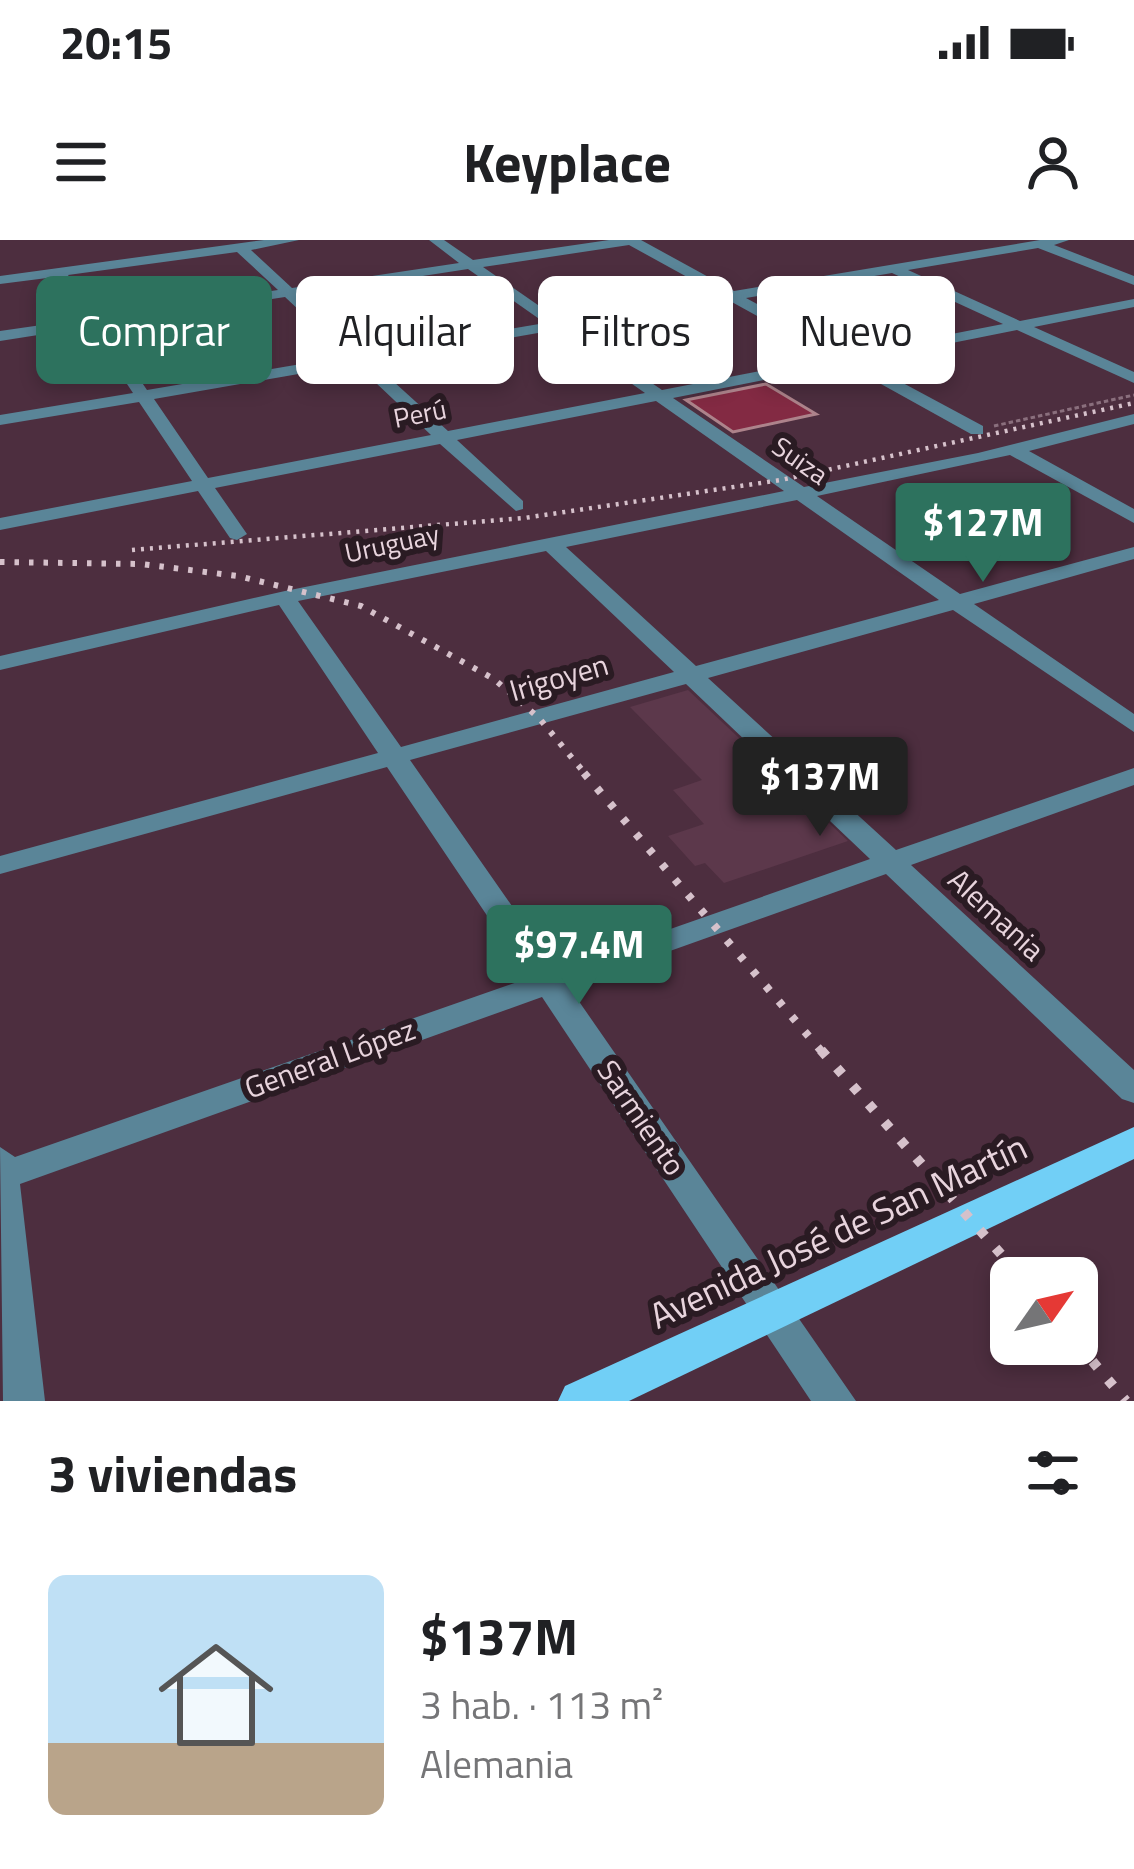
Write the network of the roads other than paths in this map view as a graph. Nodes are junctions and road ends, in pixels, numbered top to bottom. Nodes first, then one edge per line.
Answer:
1 (293, 240) edge
2 (435, 240) edge
3 (632, 240) edge
4 (1063, 240) edge
5 (1034, 242) edge
6 (240, 247) junction
7 (470, 265) junction
8 (890, 267) junction
9 (1134, 267) edge
10 (59, 272) junction
11 (62, 276) edge
12 (696, 276) edge
13 (0, 280) edge
14 (1134, 281) edge
15 (288, 292) junction
16 (272, 294) edge
17 (733, 294) edge
18 (296, 299) edge
19 (1134, 303) edge
20 (538, 312) edge
21 (1018, 325) junction
22 (36, 331) edge
23 (0, 336) edge
24 (955, 338) edge
25 (296, 369) edge
26 (757, 376) edge
27 (1134, 379) edge
28 (135, 384) edge
29 (387, 384) edge
30 (642, 384) edge
31 (893, 384) edge
32 (143, 395) junction
33 (658, 395) junction
34 (1134, 419) edge
35 (0, 420) edge
36 (977, 430) road end
37 (443, 437) junction
38 (1014, 450) junction
39 (203, 484) junction
40 (798, 493) junction
41 (517, 505) dead end
42 (1134, 517) edge
43 (0, 524) edge
44 (237, 534) dead end
45 (549, 542) junction
46 (1134, 553) edge
47 (285, 597) junction
48 (957, 602) junction
49 (0, 663) edge
50 (691, 675) junction
51 (1134, 725) edge
52 (396, 757) junction
53 (1134, 776) edge
54 (890, 862) junction
55 (0, 865) edge
56 (549, 982) junction
57 (1134, 1090) edge
58 (1134, 1142) edge
59 (1, 1167) edge
60 (773, 1311) junction
61 (25, 1401) edge
62 (581, 1401) edge
63 (835, 1401) edge

1 - 6 street
2 - 7 street, Suiza
3 - 7 street
3 - 12 street
4 - 5 street
4 - 9 street
5 - 8 street
5 - 14 street
6 - 10 street
6 - 15 street
7 - 15 street
7 - 20 street, Suiza
8 - 17 street
8 - 21 street
10 - 11 street
10 - 13 street
15 - 16 street
15 - 18 street
19 - 21 street, Perú
21 - 24 street, Perú
21 - 27 street
22 - 23 street
25 - 32 street
26 - 33 street, Perú
28 - 32 street
29 - 37 street
30 - 33 street, Suiza
31 - 36 street
32 - 35 street
32 - 39 street
33 - 37 street, Perú
33 - 40 street, Suiza
34 - 38 street
37 - 39 street, Perú
37 - 41 street
38 - 40 street, Uruguay
38 - 42 street
39 - 43 street, Perú
39 - 44 street
40 - 45 street, Uruguay
40 - 48 street, Suiza
45 - 47 street, Uruguay
45 - 50 street, Alemania
46 - 48 street, Irigoyen
47 - 49 street, Uruguay
47 - 52 street, Sarmiento
48 - 50 street, Irigoyen
48 - 51 street, Suiza
50 - 52 street, Irigoyen
50 - 54 street, Alemania
52 - 55 street, Irigoyen
52 - 56 street, Sarmiento
53 - 54 street, General López
54 - 56 street, General López
54 - 57 street, Alemania
56 - 59 street, General López
56 - 60 street, Sarmiento
58 - 60 main road, Avenida José de San Martín
59 - 61 street
60 - 62 main road, Avenida José de San Martín
60 - 63 street, Sarmiento

